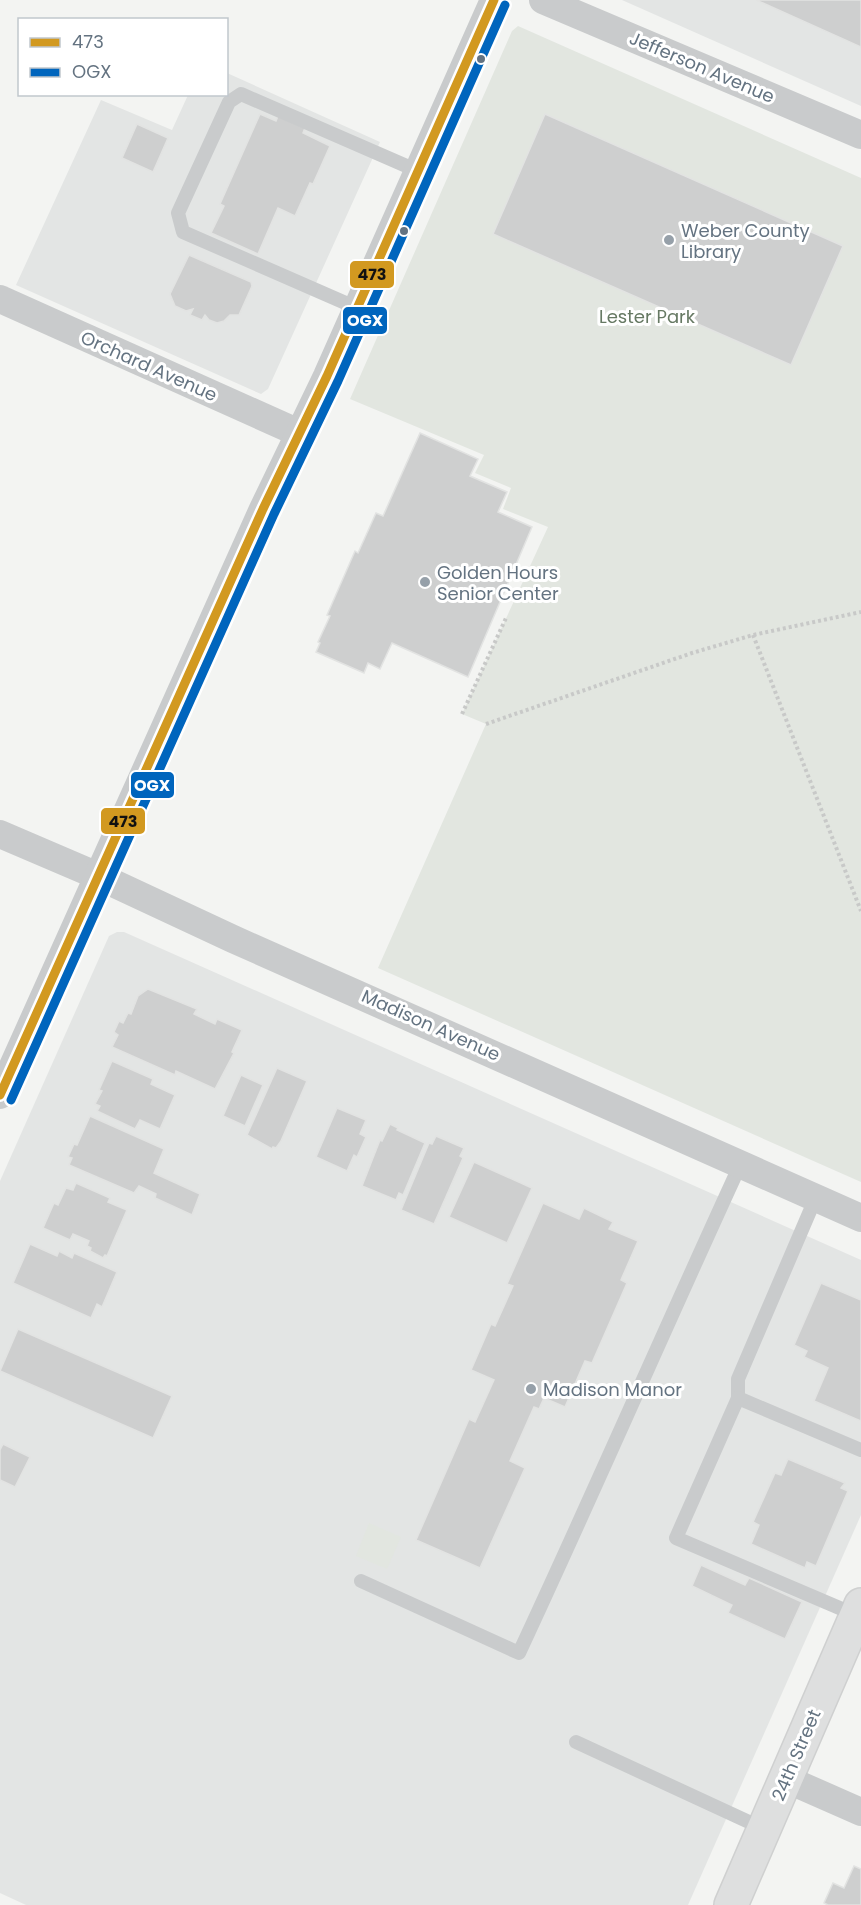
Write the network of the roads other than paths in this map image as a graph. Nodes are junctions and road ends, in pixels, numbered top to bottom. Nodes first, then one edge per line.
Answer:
1 (494, 0) edge
2 (543, 0) edge
3 (861, 135) edge
4 (418, 171) junction
5 (0, 298) edge
6 (357, 308) junction
7 (299, 433) junction
8 (0, 834) edge
9 (98, 876) junction
10 (0, 1095) edge
11 (741, 1163) junction
12 (816, 1197) junction
13 (861, 1218) edge
14 (738, 1398) junction
15 (861, 1450) edge
16 (361, 1581) dead end
17 (859, 1610) edge
18 (576, 1742) dead end
19 (786, 1779) junction
20 (861, 1812) edge
21 (764, 1829) junction
22 (731, 1905) edge

1 - 4 street
2 - 3 street, Jefferson Avenue
4 - 6 street
4 - 6 lane
5 - 7 street, Orchard Avenue
6 - 7 street
7 - 9 street
8 - 9 street, Madison Avenue
9 - 10 street
9 - 11 street, Madison Avenue
11 - 12 street, Madison Avenue
11 - 16 lane
12 - 13 street, Madison Avenue
12 - 14 lane
14 - 15 lane
14 - 17 lane
17 - 19 street, 24th Street
18 - 21 lane
19 - 20 street
19 - 21 street, 24th Street
21 - 22 street, 24th Street

